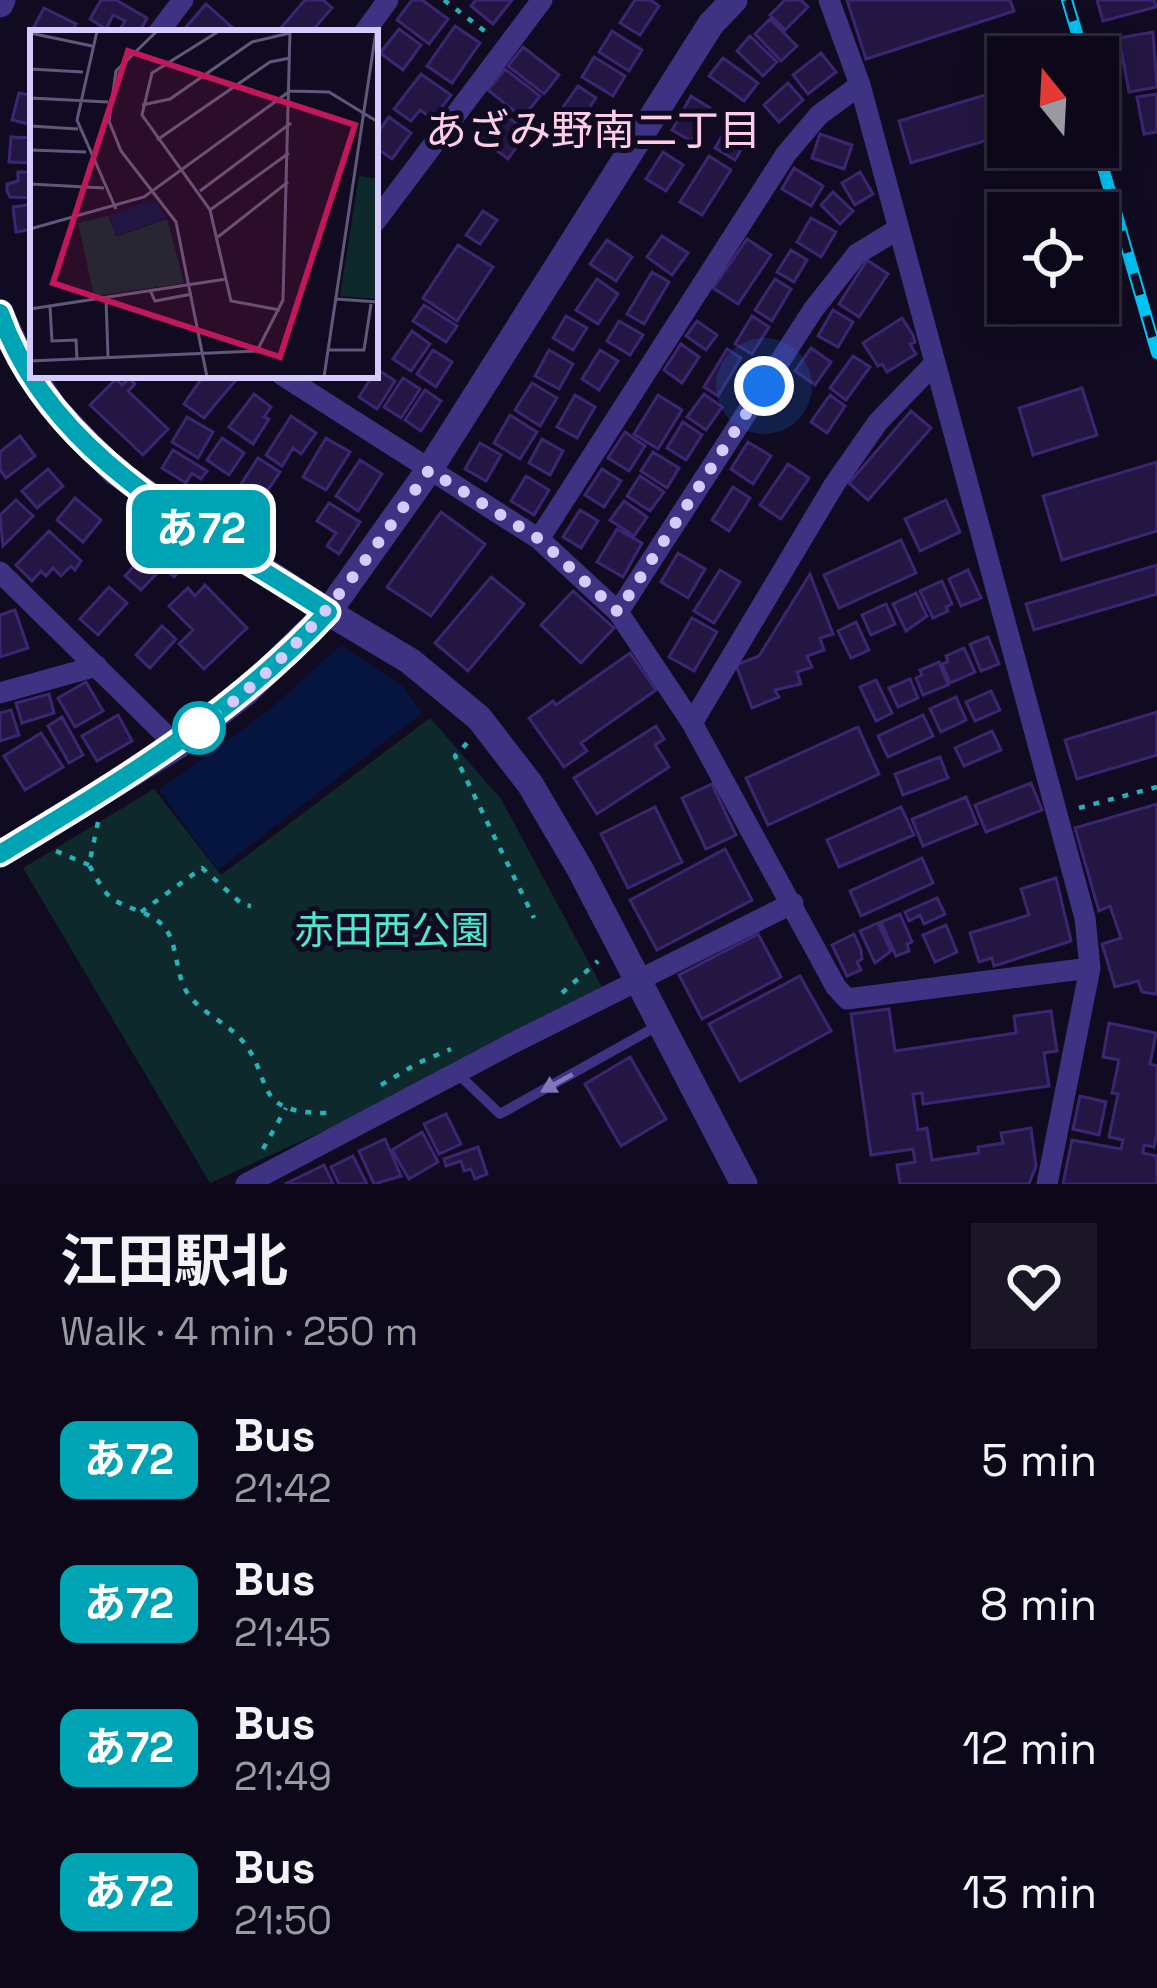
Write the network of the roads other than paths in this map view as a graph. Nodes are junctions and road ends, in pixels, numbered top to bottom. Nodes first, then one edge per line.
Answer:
1 (182, 0) edge
2 (388, 0) edge
3 (542, 0) edge
4 (734, 0) edge
5 (829, 0) edge
6 (160, 30) edge
7 (366, 30) edge
8 (860, 86) junction
9 (378, 218) edge
10 (898, 229) junction
11 (0, 313) edge
12 (935, 363) junction
13 (30, 372) edge
14 (34, 378) edge
15 (287, 378) edge
16 (429, 470) junction
17 (539, 539) junction
18 (0, 572) edge
19 (328, 612) junction
20 (618, 612) junction
21 (97, 666) junction
22 (0, 693) edge
23 (692, 723) junction
24 (177, 746) junction
25 (0, 854) edge
26 (793, 903) junction
27 (1090, 968) junction
28 (637, 983) junction
29 (659, 1025) junction
30 (457, 1073) junction
31 (264, 1178) edge
32 (744, 1184) edge
33 (1047, 1184) edge

1 - 6 street
2 - 7 street
3 - 9 street
4 - 16 street
5 - 8 street
8 - 10 street
8 - 17 street
10 - 12 street
10 - 20 street
11 - 13 street
12 - 23 street
12 - 27 street
14 - 19 street
15 - 16 street
16 - 17 street
16 - 19 street
17 - 20 street
18 - 21 street
19 - 24 street
19 - 28 street
20 - 23 street
21 - 22 street
21 - 24 street
23 - 26 street
24 - 25 street
26 - 27 street
26 - 28 street
27 - 33 street
28 - 29 street
28 - 30 street
29 -> 30 lane
29 - 32 street
30 - 31 street

